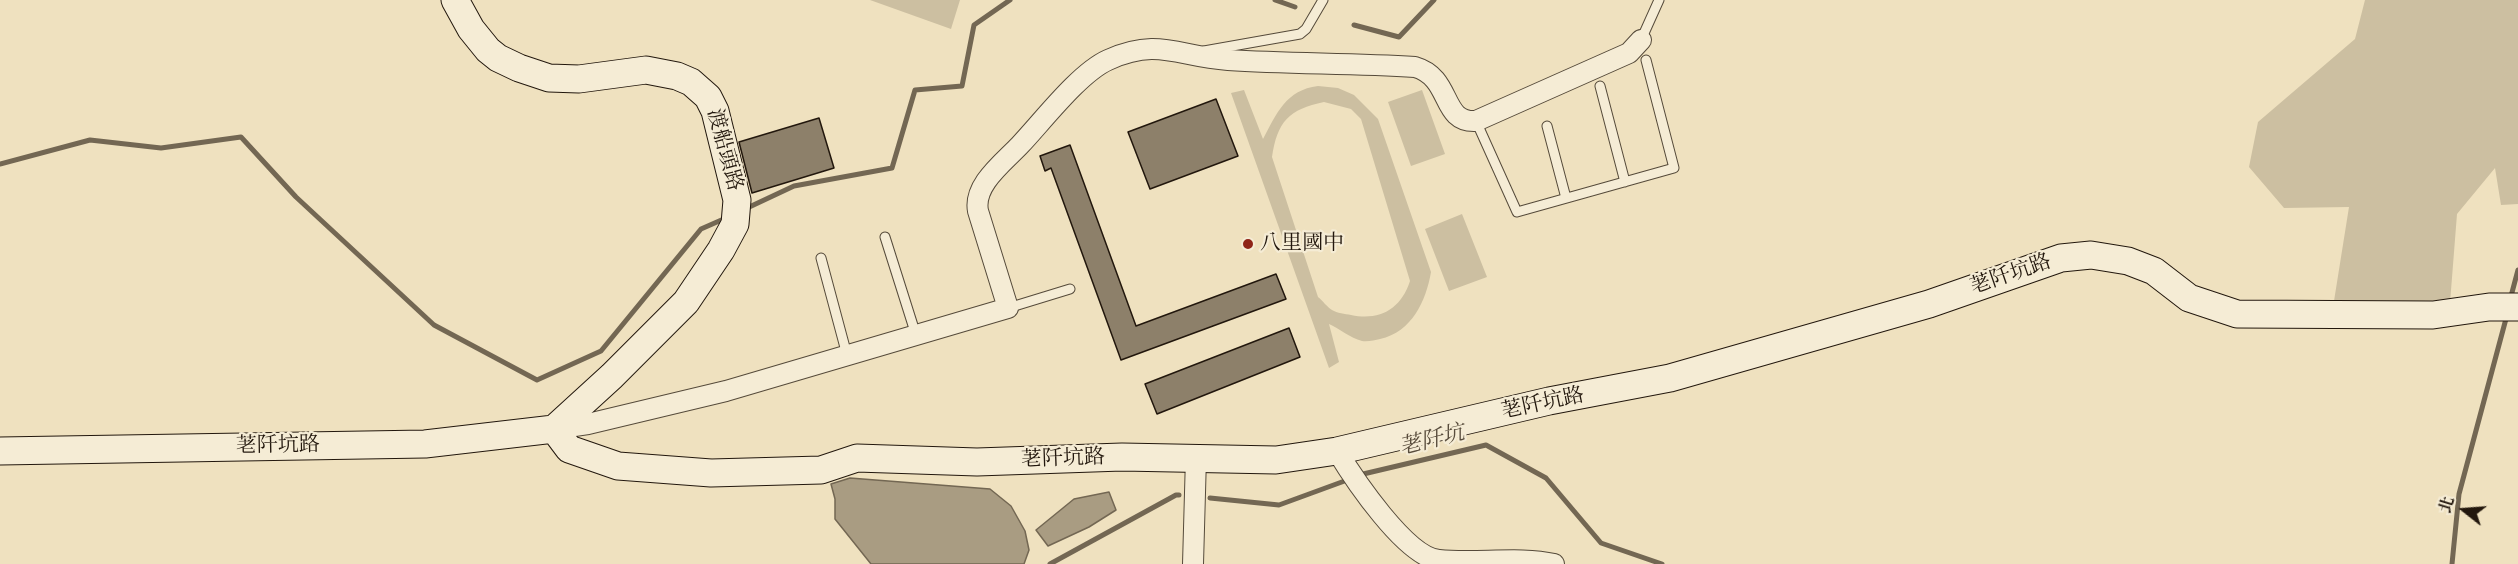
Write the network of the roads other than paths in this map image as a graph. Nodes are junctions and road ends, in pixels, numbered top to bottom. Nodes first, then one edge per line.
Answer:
1 (455, 0) edge
2 (1323, 0) edge
3 (1659, 0) edge
4 (1643, 50) junction
5 (1187, 54) junction
6 (1600, 86) dead end
7 (1476, 121) junction
8 (1547, 126) dead end
9 (1625, 182) junction
10 (1566, 198) junction
11 (885, 237) dead end
12 (821, 258) dead end
13 (1070, 290) dead end
14 (1008, 308) junction
15 (2508, 308) edge
16 (916, 335) junction
17 (847, 355) junction
18 (554, 429) junction
19 (0, 451) edge
20 (1196, 457) junction
21 (1342, 459) junction
22 (1193, 564) edge
23 (1554, 564) edge

1 - 18 street, 渡船頭路
2 - 5 lane
3 - 4 lane
4 - 7 street
4 - 9 lane
5 - 7 street
5 - 14 street
6 - 9 lane
7 - 10 lane
8 - 10 lane
9 - 10 lane
11 - 16 lane
12 - 17 lane
13 - 14 lane
14 - 16 street, 荖阡坑路
15 - 21 street, 荖阡坑路
16 - 17 street, 荖阡坑路
17 - 18 street, 荖阡坑路
18 - 19 street, 荖阡坑路
18 - 20 street, 荖阡坑路
20 - 21 street, 荖阡坑路
20 - 22 street
21 - 23 street

